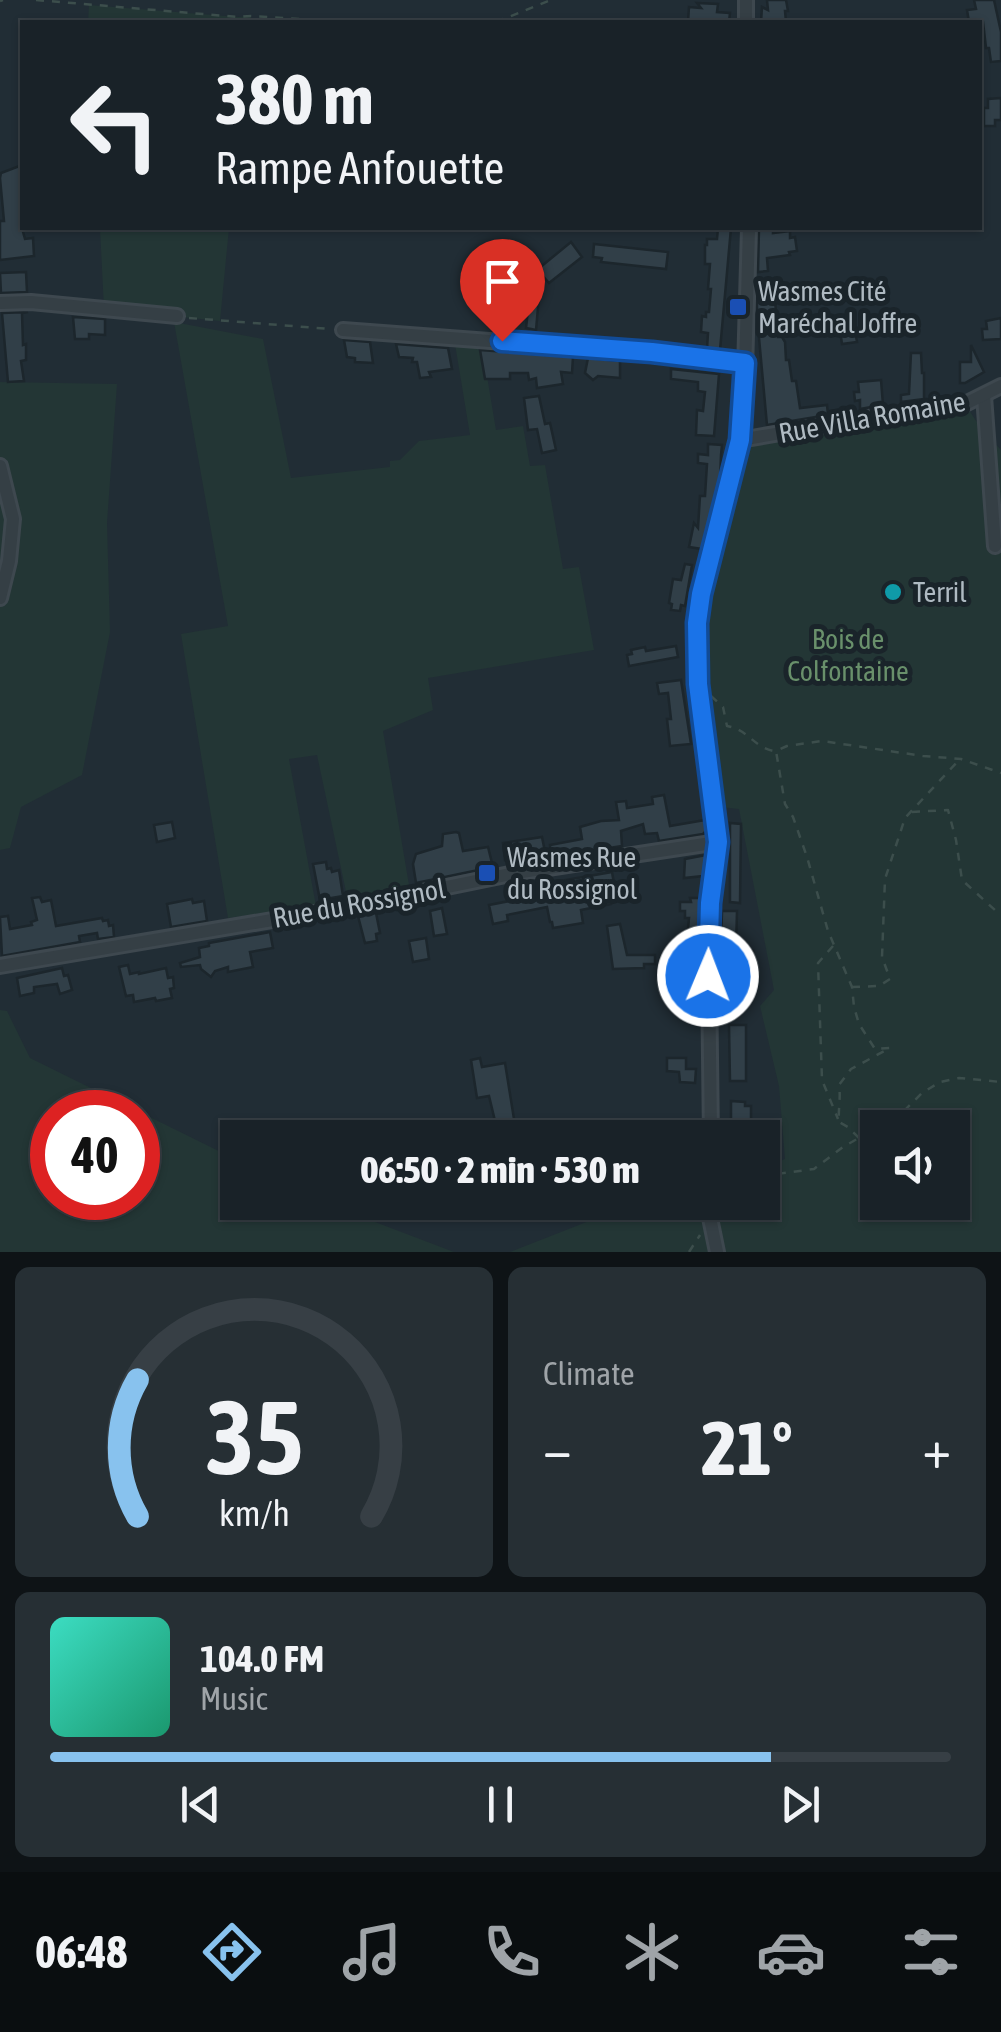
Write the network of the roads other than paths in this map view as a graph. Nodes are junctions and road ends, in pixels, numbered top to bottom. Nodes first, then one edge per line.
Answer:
1 (749, 230) edge
2 (0, 303) edge
3 (177, 316) road end
4 (343, 330) road end
5 (745, 363) junction
6 (1000, 386) edge
7 (984, 396) junction
8 (740, 440) junction
9 (0, 466) edge
10 (995, 546) dead end
11 (0, 598) edge
12 (718, 842) junction
13 (0, 966) edge
14 (710, 1120) edge
15 (710, 1220) edge
16 (717, 1252) edge

1 - 5 street
2 - 3 street
4 - 5 street
5 - 8 street
6 - 7 street, Rue Villa Romaine
7 - 8 street, Rue Villa Romaine
7 - 10 street
8 - 12 street
9 - 11 street
12 - 13 street, Rue du Rossignol
12 - 14 street
15 - 16 street

